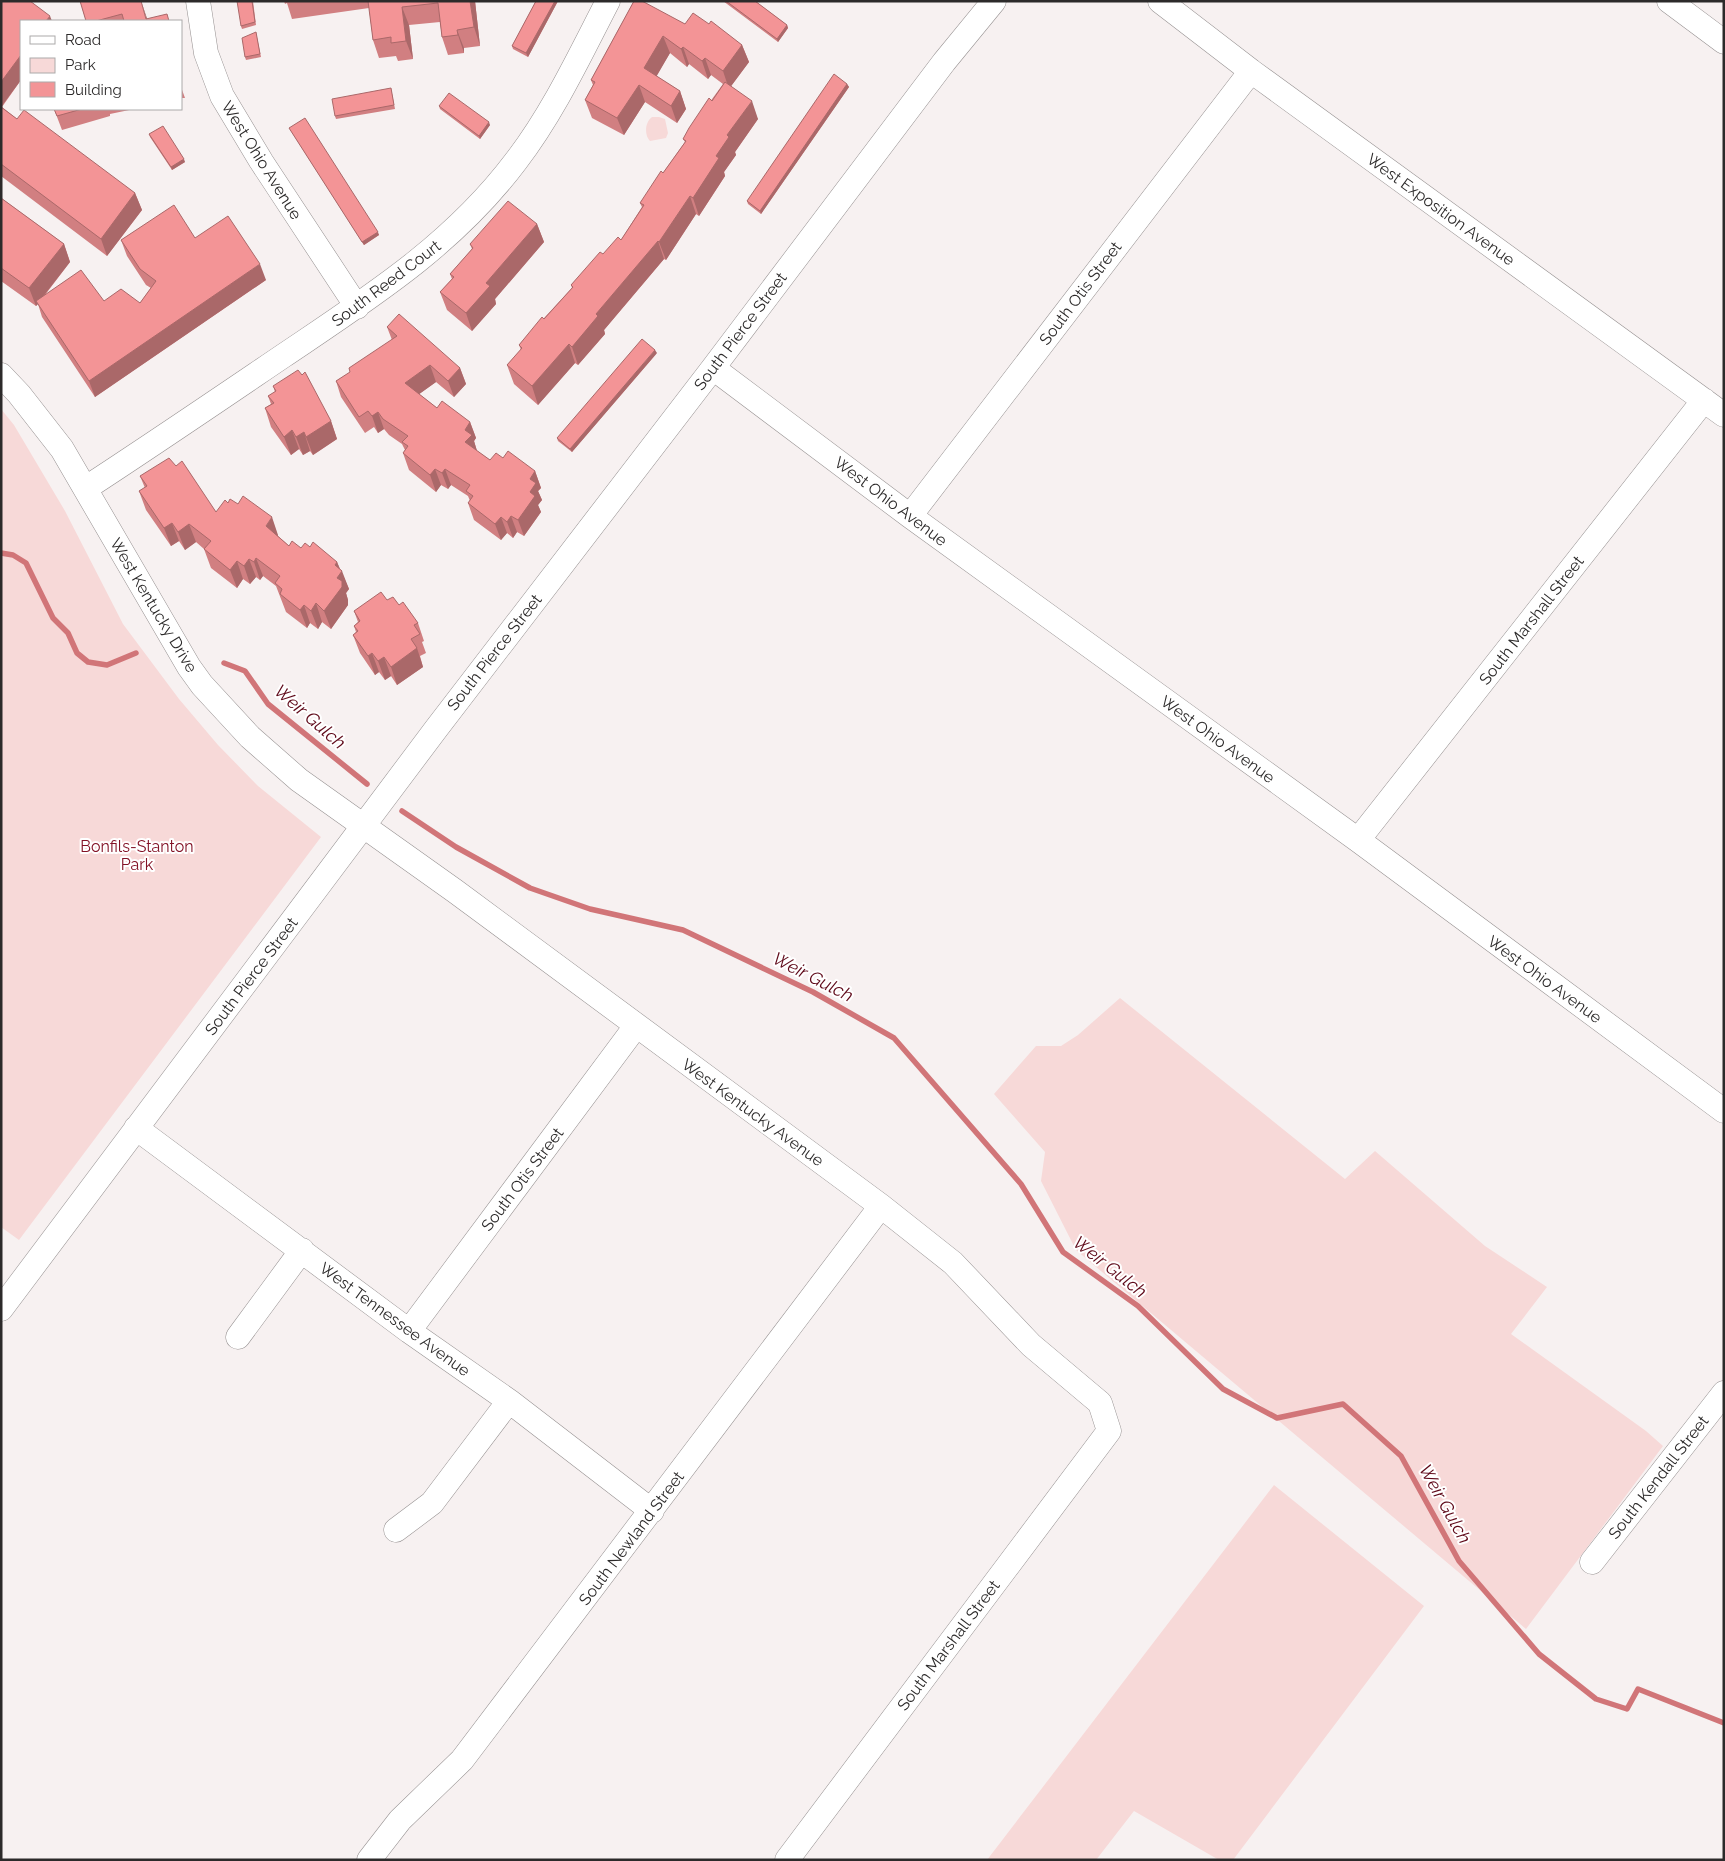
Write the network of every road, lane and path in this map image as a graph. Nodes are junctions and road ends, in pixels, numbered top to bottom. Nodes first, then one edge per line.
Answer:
1 (198, 1) edge
2 (608, 1) edge
3 (994, 1) edge
4 (1160, 1) edge
5 (1669, 1) edge
6 (1724, 42) edge
7 (1251, 70) junction
8 (357, 307) junction
9 (712, 368) junction
10 (1, 375) edge
11 (1704, 400) junction
12 (1724, 415) edge
13 (86, 488) junction
14 (910, 516) junction
15 (363, 826) junction
16 (1358, 840) junction
17 (636, 1026) junction
18 (1724, 1111) edge
19 (136, 1128) junction
20 (881, 1206) junction
21 (302, 1250) junction
22 (1, 1309) edge
23 (409, 1331) junction
24 (238, 1337) dead end
25 (1724, 1392) edge
26 (509, 1401) junction
27 (1109, 1431) joint
28 (652, 1511) junction
29 (396, 1530) dead end
30 (1592, 1562) dead end
31 (369, 1860) edge
32 (786, 1860) edge

1 - 8 street, West Ohio Avenue
2 - 8 street, South Reed Court
3 - 9 street, South Pierce Street
4 - 7 street, West Exposition Avenue
5 - 6 street
7 - 11 street, West Exposition Avenue
7 - 14 street, South Otis Street
8 - 13 street, South Reed Court
9 - 14 street, West Ohio Avenue
9 - 15 street, South Pierce Street
10 - 13 street, West Kentucky Drive
11 - 12 street, West Exposition Avenue
11 - 16 street, South Marshall Street
13 - 15 street, West Kentucky Drive
14 - 16 street, West Ohio Avenue
15 - 17 street, West Kentucky Avenue
15 - 19 street, South Pierce Street
16 - 18 street, West Ohio Avenue
17 - 20 street, West Kentucky Avenue
17 - 23 street, South Otis Street
19 - 21 street, West Tennessee Avenue
19 - 22 street, South Pierce Street
20 - 27 street, West Kentucky Avenue
20 - 28 street, South Newland Street
21 - 23 street, West Tennessee Avenue
21 - 24 street
23 - 26 street, West Tennessee Avenue
25 - 30 street, South Kendall Street
26 - 28 street, West Tennessee Avenue
26 - 29 street
27 - 32 street, South Marshall Street
28 - 31 street, South Newland Street

